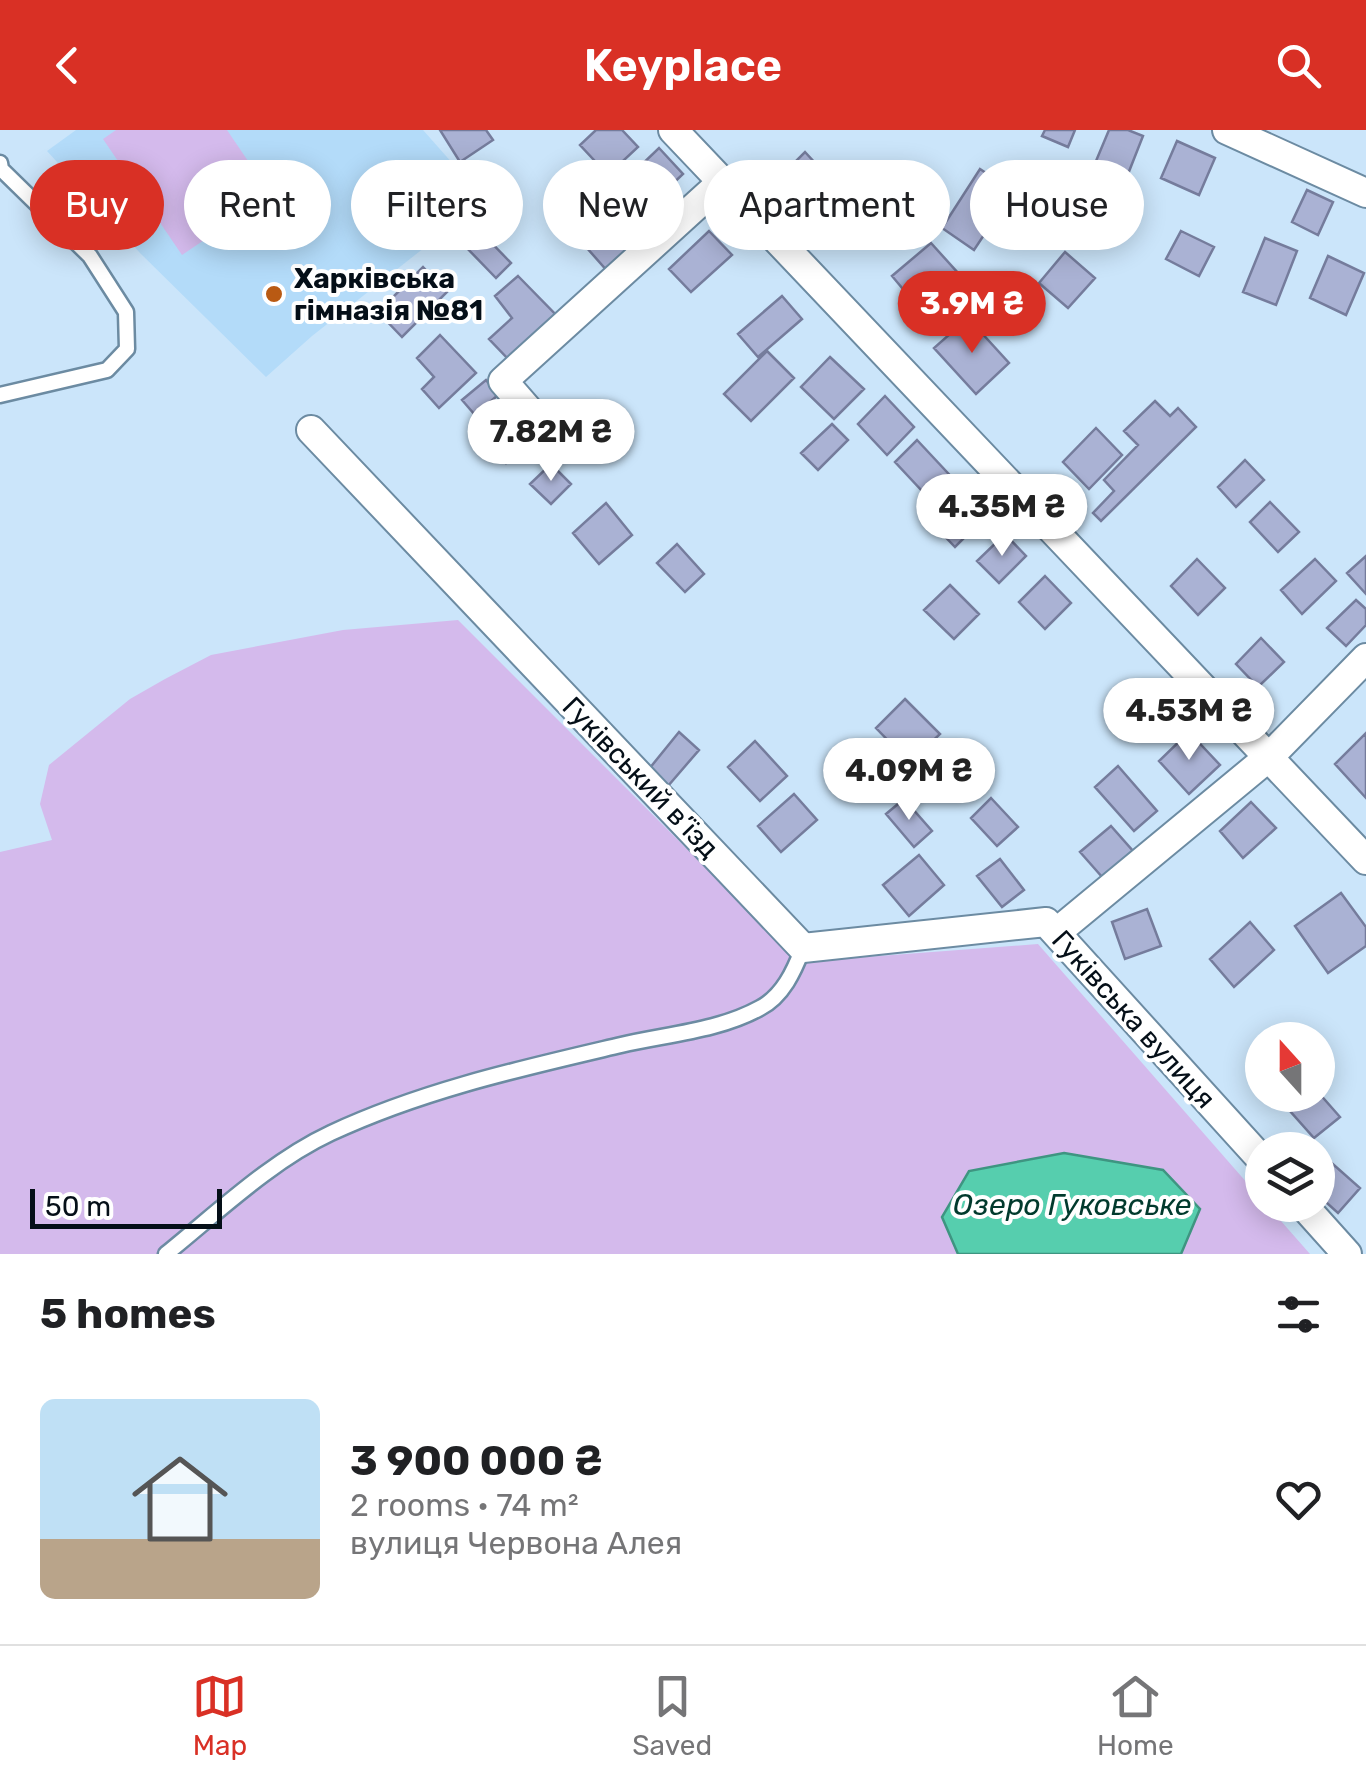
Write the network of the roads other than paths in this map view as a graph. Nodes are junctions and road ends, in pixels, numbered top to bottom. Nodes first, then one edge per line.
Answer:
1 (673, 130) edge
2 (1228, 130) edge
3 (0, 163) edge
4 (704, 164) edge
5 (1366, 193) edge
6 (704, 199) edge
7 (785, 250) edge
8 (0, 395) edge
9 (542, 427) dead end
10 (311, 430) dead end
11 (1366, 658) edge
12 (1270, 756) junction
13 (1366, 860) edge
14 (1051, 927) junction
15 (803, 948) junction
16 (1245, 1141) edge
17 (1318, 1222) edge
18 (166, 1254) edge
19 (1347, 1254) edge

1 - 4 street
2 - 5 street
3 - 8 lane
6 - 9 street
7 - 12 street
10 - 15 street, Гуківський в’їзд
11 - 12 street
12 - 13 street
12 - 14 street
14 - 15 street
14 - 16 street, Гуківська вулиця
15 - 18 lane
17 - 19 street

